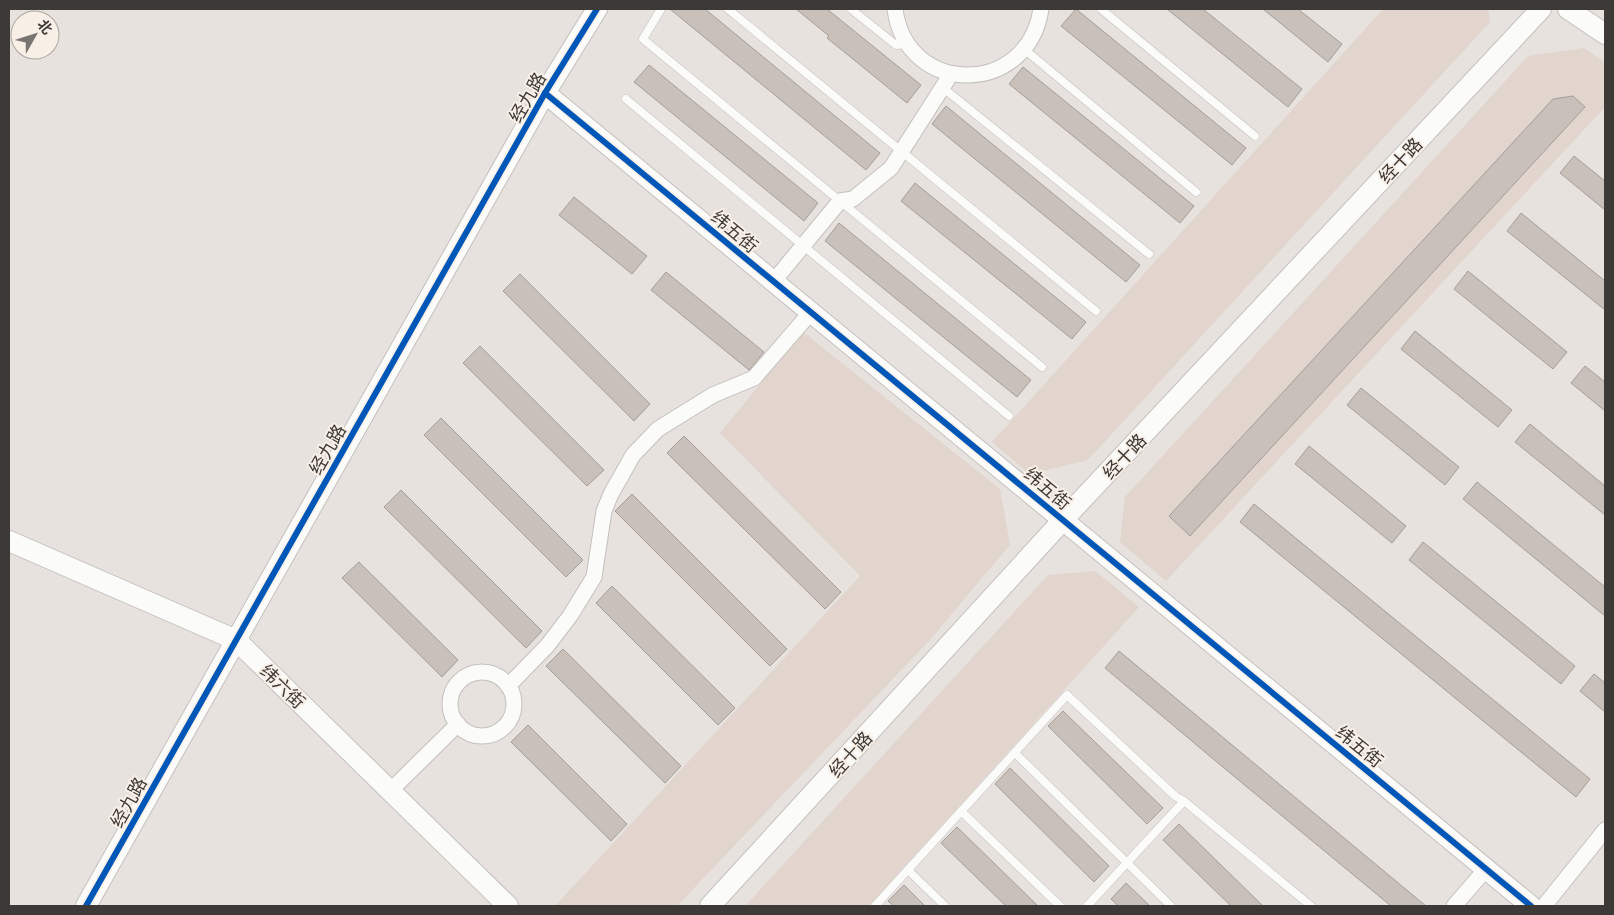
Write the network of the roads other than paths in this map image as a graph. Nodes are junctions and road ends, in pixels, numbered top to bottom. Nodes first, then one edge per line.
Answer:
1 (597, 9) edge
2 (661, 9) edge
3 (728, 9) edge
4 (851, 9) edge
5 (895, 9) edge
6 (1041, 9) edge
7 (1101, 9) edge
8 (1542, 9) edge
9 (1568, 9) edge
10 (1605, 34) edge
11 (908, 44) junction
12 (1024, 49) junction
13 (951, 74) junction
14 (942, 87) junction
15 (545, 93) junction
16 (626, 99) dead end
17 (1255, 136) dead end
18 (902, 151) junction
19 (1196, 192) dead end
20 (840, 201) junction
21 (803, 246) junction
22 (1149, 254) dead end
23 (774, 282) junction
24 (1096, 311) dead end
25 (811, 312) junction
26 (1042, 367) dead end
27 (1009, 416) dead end
28 (1063, 520) junction
29 (9, 541) edge
30 (236, 640) junction
31 (508, 686) junction
32 (458, 724) junction
33 (1015, 753) junction
34 (390, 791) junction
35 (1184, 801) junction
36 (962, 811) junction
37 (1605, 830) edge
38 (1486, 869) junction
39 (908, 870) junction
40 (86, 906) edge
41 (508, 906) edge
42 (710, 906) edge
43 (875, 906) edge
44 (945, 906) edge
45 (1060, 906) edge
46 (1087, 906) edge
47 (1171, 906) edge
48 (1311, 906) edge
49 (1454, 906) edge
50 (1532, 906) edge
51 (1544, 906) edge

1 - 15 street, 经九路
2 - 20 lane
3 - 18 lane
4 - 11 lane
5 - 11 street
6 - 12 street
7 - 17 lane
8 - 28 street, 经十路
9 - 10 street
11 - 13 street
12 - 13 street
12 - 19 lane
13 - 14 street
14 - 18 street
14 - 22 lane
15 - 23 street, 纬五街
15 - 30 street, 经九路
16 - 21 lane
18 - 20 street
18 - 24 lane
20 - 21 street
20 - 26 lane
21 - 23 street
21 - 27 lane
23 - 25 street, 纬五街
25 - 28 street, 纬五街
25 - 31 street
28 - 38 street, 纬五街
28 - 42 street, 经十路
29 - 30 street, 纬六街
30 - 34 street, 纬六街
30 - 40 street, 经九路
31 - 32 street
31 - 32 street
32 - 34 street
33 - 35 lane
33 - 36 lane
33 - 47 lane
34 - 41 street, 纬六街
35 - 46 lane
35 - 48 lane
36 - 39 lane
36 - 45 lane
37 - 51 street
38 - 49 street
38 - 50 street, 纬五街
39 - 43 lane
39 - 44 lane

